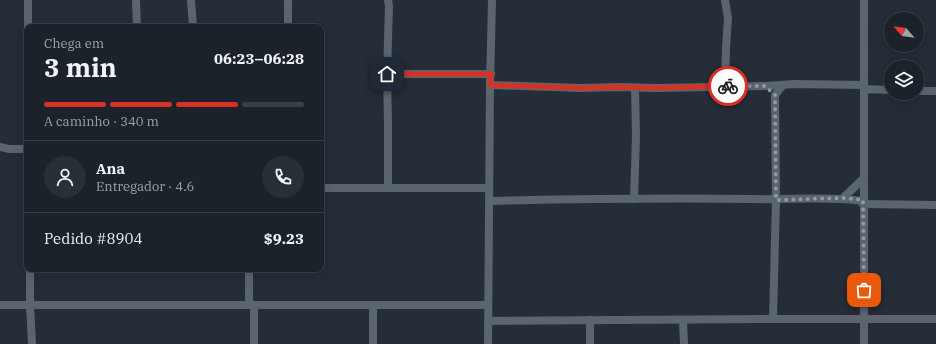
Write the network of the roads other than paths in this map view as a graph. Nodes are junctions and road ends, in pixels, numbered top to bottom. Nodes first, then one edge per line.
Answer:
1 (28, 0) edge
2 (136, 0) edge
3 (191, 0) edge
4 (288, 0) edge
5 (388, 0) edge
6 (492, 0) edge
7 (725, 0) edge
8 (864, 0) edge
9 (28, 24) edge
10 (137, 24) edge
11 (192, 24) edge
12 (288, 24) edge
13 (387, 74) junction
14 (491, 74) junction
15 (490, 85) junction
16 (783, 85) junction
17 (725, 86) junction
18 (765, 86) junction
19 (864, 87) junction
20 (635, 88) junction
21 (884, 89) edge
22 (924, 90) edge
23 (936, 91) edge
24 (775, 95) junction
25 (0, 147) edge
26 (24, 150) edge
27 (863, 179) junction
28 (324, 188) edge
29 (388, 188) junction
30 (489, 188) junction
31 (843, 198) junction
32 (634, 199) junction
33 (776, 200) junction
34 (490, 201) junction
35 (863, 202) junction
36 (936, 205) edge
37 (30, 272) edge
38 (249, 272) edge
39 (0, 305) edge
40 (30, 305) junction
41 (252, 305) junction
42 (373, 305) junction
43 (488, 305) junction
44 (773, 319) junction
45 (864, 319) junction
46 (936, 319) edge
47 (590, 320) junction
48 (682, 320) junction
49 (488, 322) junction
50 (32, 344) edge
51 (254, 344) edge
52 (373, 344) edge
53 (488, 344) edge
54 (590, 344) edge
55 (684, 344) edge
56 (864, 344) edge

1 - 9 street
2 - 10 street
3 - 11 street
4 - 12 street
5 - 13 street
6 - 14 street
7 - 17 street
8 - 19 street
13 - 14 street
13 - 29 street
14 - 15 street
15 - 20 street
15 - 30 street
16 - 18 street
16 - 19 street
16 - 24 street
17 - 18 street
17 - 20 street
18 - 24 street
19 - 21 street
19 - 27 street
20 - 32 street
22 - 23 street
24 - 33 street
25 - 26 street
27 - 31 street
27 - 35 street
28 - 29 street
29 - 30 street
30 - 34 street
31 - 33 street
31 - 35 street
32 - 33 street
32 - 34 street
33 - 44 street
34 - 43 street
35 - 36 street
35 - 45 street
37 - 40 street
38 - 41 street
39 - 40 street
40 - 41 street
40 - 50 street
41 - 42 street
41 - 51 street
42 - 43 street
42 - 52 street
43 - 49 street
44 - 45 street
44 - 48 street
45 - 46 street
45 - 56 street
47 - 48 street
47 - 49 street
47 - 54 street
48 - 55 street
49 - 53 street

